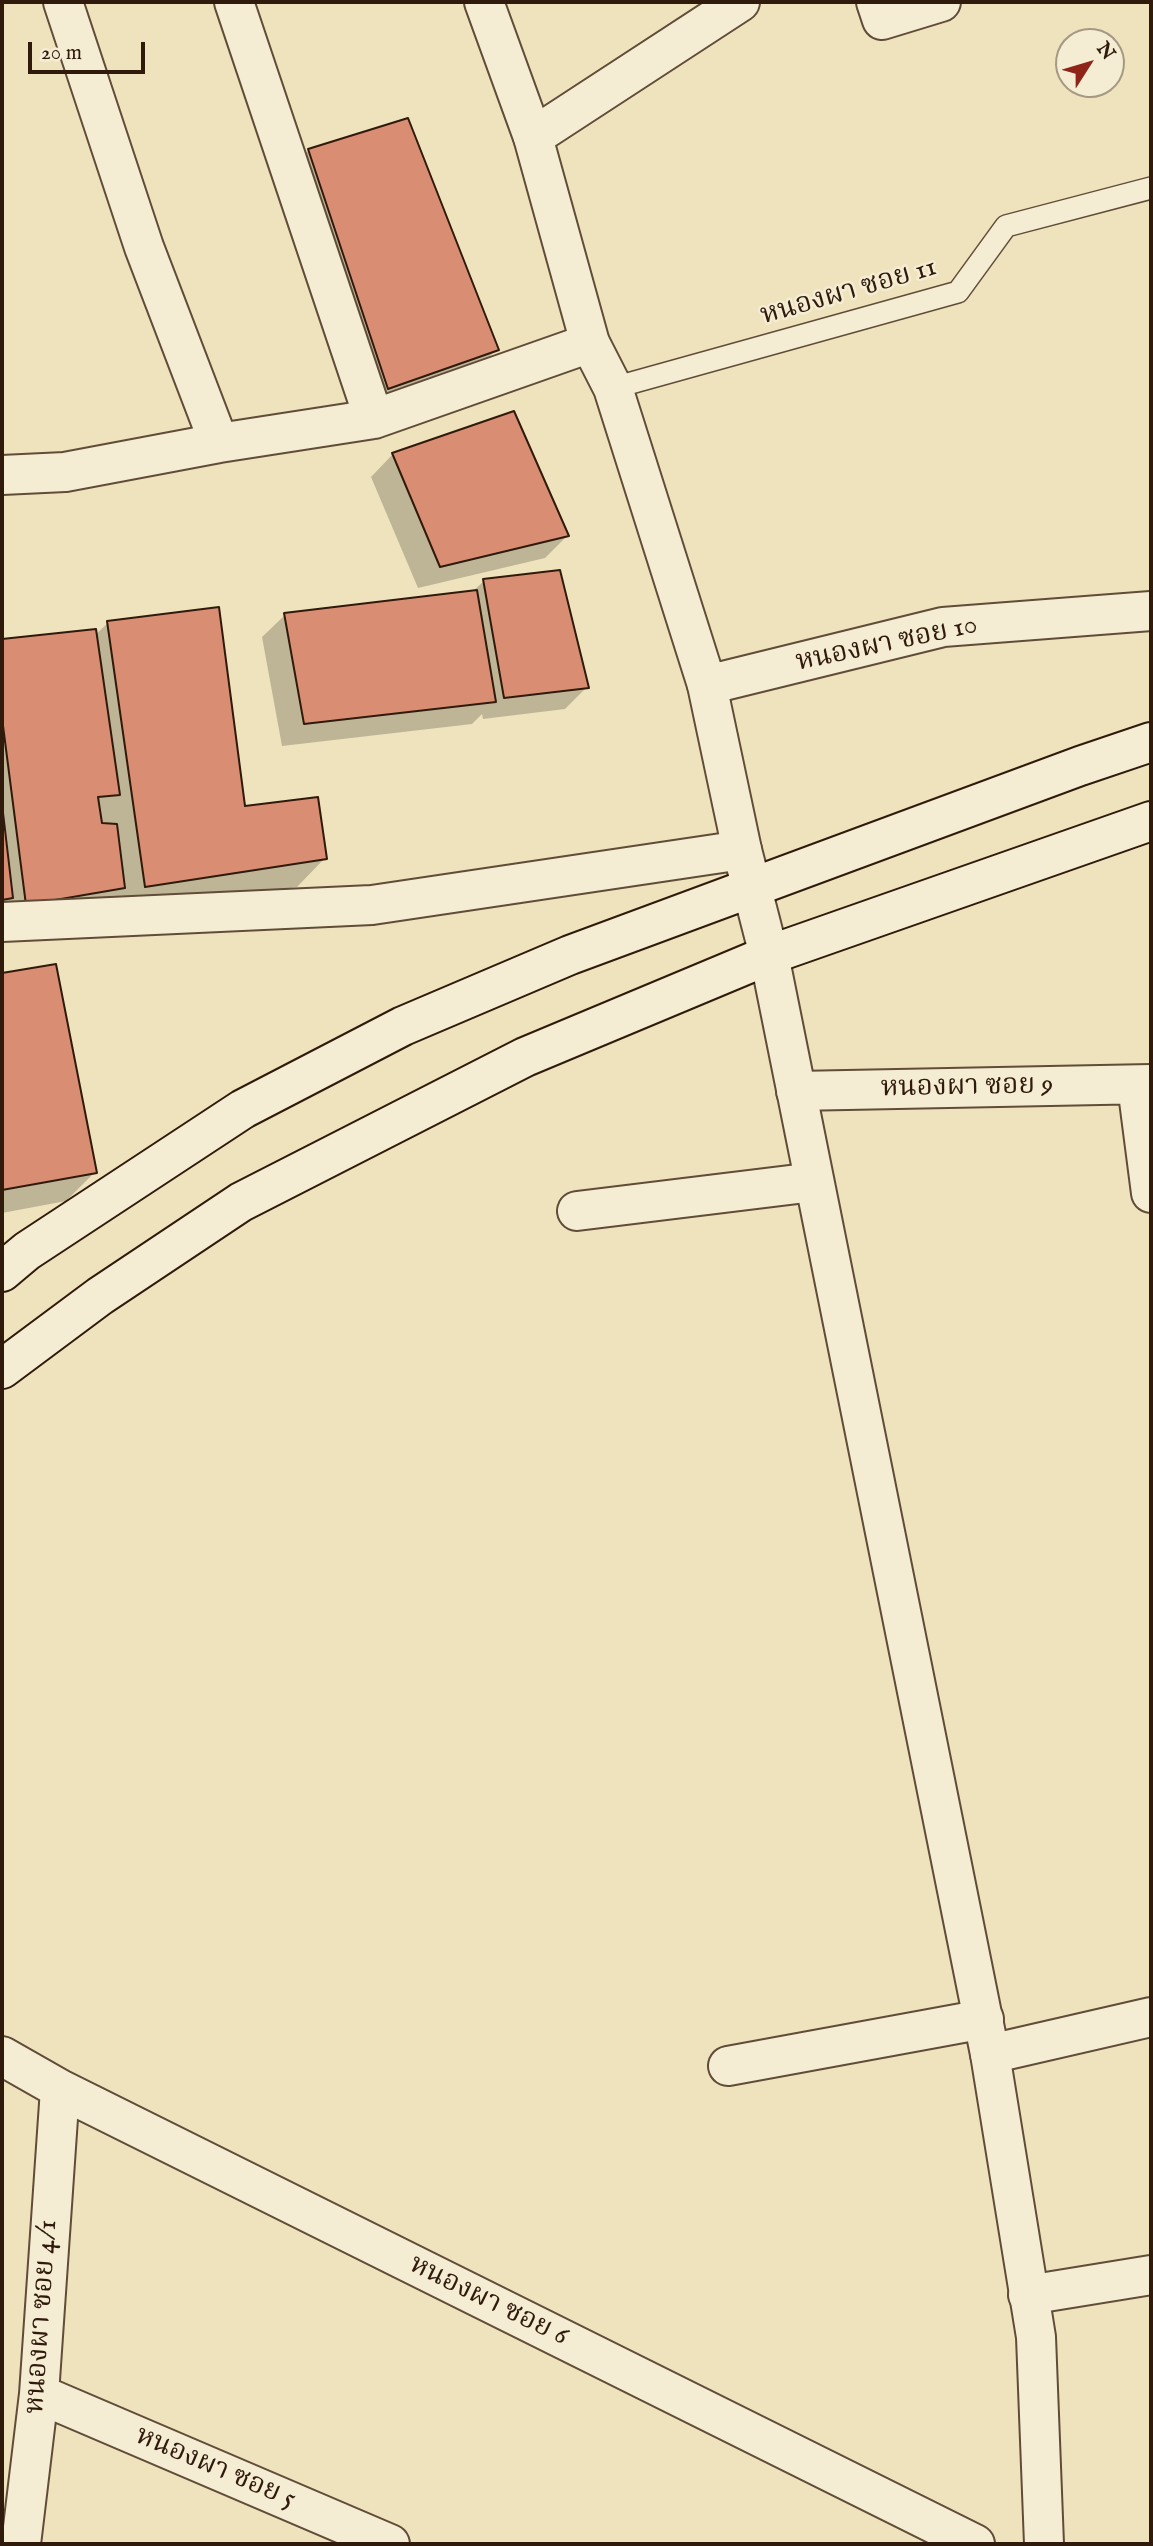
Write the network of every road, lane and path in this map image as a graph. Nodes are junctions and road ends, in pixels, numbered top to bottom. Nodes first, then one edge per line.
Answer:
1 (63, 2) edge
2 (234, 2) edge
3 (484, 2) edge
4 (740, 2) edge
5 (876, 2) edge
6 (941, 2) edge
7 (533, 137) junction
8 (1151, 188) edge
9 (590, 343) junction
10 (613, 388) junction
11 (374, 419) junction
12 (219, 443) junction
13 (2, 475) edge
14 (1151, 611) edge
15 (708, 685) junction
16 (1151, 742) edge
17 (1151, 821) edge
18 (742, 850) junction
19 (752, 887) junction
20 (2, 922) edge
21 (769, 955) junction
22 (1144, 1084) edge
23 (796, 1091) junction
24 (814, 1182) junction
25 (1151, 1193) edge
26 (577, 1210) dead end
27 (2, 1272) edge
28 (2, 1369) edge
29 (1151, 2017) edge
30 (987, 2037) junction
31 (2, 2056) edge
32 (728, 2066) dead end
33 (60, 2089) junction
34 (1151, 2275) edge
35 (1028, 2295) junction
36 (39, 2394) junction
37 (21, 2544) edge
38 (390, 2544) edge
39 (975, 2544) edge
40 (1044, 2544) edge

1 - 12 street
2 - 11 street
3 - 7 street
4 - 7 street
5 - 6 street
7 - 9 street
8 - 10 lane, หนองผา ซอย 11
9 - 10 street
9 - 11 street
10 - 15 street
11 - 12 street
12 - 13 street
14 - 15 street, หนองผา ซอย 10
15 - 18 street
16 - 19 street
17 - 21 street
18 - 19 street
18 - 20 street
19 - 21 street
19 - 27 street
21 - 23 street
21 - 28 street
22 - 23 street, หนองผา ซอย 9
22 - 25 street
23 - 24 street
24 - 26 street
24 - 30 street
29 - 30 street
30 - 32 street
30 - 35 street
31 - 33 street, หนองผา ซอย 6
33 - 36 street, หนองผา ซอย 4/1
33 - 39 street, หนองผา ซอย 6
34 - 35 street
35 - 40 street
36 - 37 street, หนองผา ซอย 4/1
36 - 38 street, หนองผา ซอย 5

